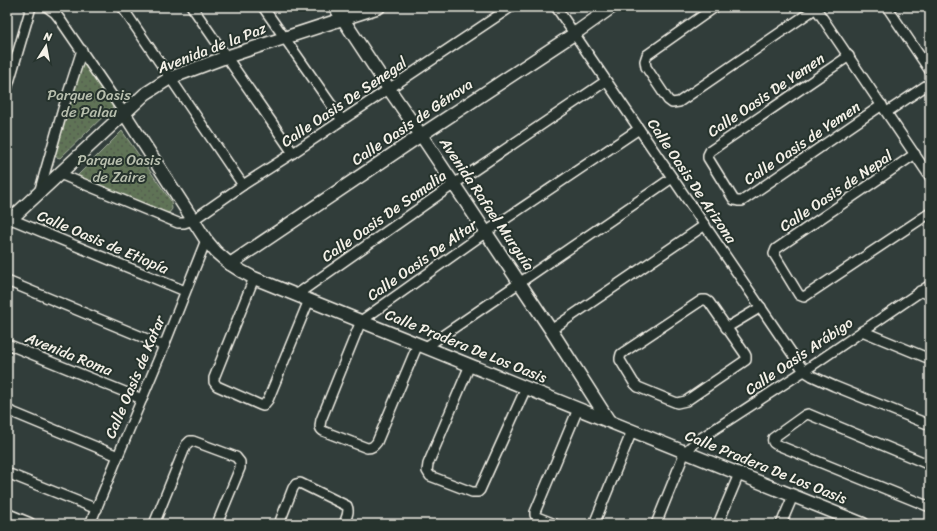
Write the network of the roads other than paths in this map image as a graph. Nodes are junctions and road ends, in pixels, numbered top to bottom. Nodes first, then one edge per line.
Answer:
1 (31, 7) edge
2 (47, 7) edge
3 (122, 7) edge
4 (192, 7) edge
5 (263, 7) edge
6 (335, 7) edge
7 (379, 7) edge
8 (511, 7) edge
9 (556, 7) edge
10 (612, 7) edge
11 (715, 7) edge
12 (887, 7) edge
13 (816, 8) edge
14 (343, 19) junction
15 (574, 34) junction
16 (284, 38) junction
17 (82, 50) junction
18 (849, 56) junction
19 (226, 57) junction
20 (930, 71) edge
21 (170, 78) junction
22 (606, 81) junction
23 (930, 83) edge
24 (7, 89) edge
25 (389, 89) junction
26 (885, 109) junction
27 (124, 113) junction
28 (342, 120) junction
29 (639, 129) junction
30 (421, 135) junction
31 (292, 153) junction
32 (915, 154) junction
33 (59, 174) junction
34 (930, 177) edge
35 (672, 178) junction
36 (454, 184) junction
37 (243, 185) junction
38 (39, 193) junction
39 (738, 202) joint
40 (930, 213) edge
41 (9, 220) edge
42 (193, 220) junction
43 (705, 225) junction
44 (486, 232) junction
45 (206, 240) junction
46 (230, 264) junction
47 (254, 278) junction
48 (7, 281) edge
49 (520, 282) junction
50 (930, 285) edge
51 (920, 291) junction
52 (185, 292) junction
53 (296, 294) junction
54 (930, 295) edge
55 (309, 300) junction
56 (760, 307) junction
57 (361, 321) junction
58 (726, 328) junction
59 (551, 330) junction
60 (862, 331) junction
61 (7, 344) edge
62 (164, 346) junction
63 (422, 346) junction
64 (930, 359) edge
65 (470, 365) junction
66 (804, 371) junction
67 (526, 388) junction
68 (142, 399) junction
69 (578, 408) junction
70 (7, 410) edge
71 (609, 421) junction
72 (930, 425) edge
73 (632, 431) junction
74 (685, 452) junction
75 (118, 456) junction
76 (930, 465) edge
77 (7, 473) edge
78 (739, 474) junction
79 (793, 496) junction
80 (930, 507) edge
81 (96, 509) junction
82 (7, 515) edge
83 (847, 521) edge
84 (29, 524) edge
85 (90, 524) edge
86 (154, 524) edge
87 (217, 524) edge
88 (279, 524) edge
89 (344, 524) edge
90 (556, 524) edge
91 (594, 524) edge
92 (656, 524) edge
93 (718, 524) edge
94 (781, 524) edge
95 (863, 524) edge

1 - 24 street
2 - 17 street
3 - 21 street
4 - 19 street
5 - 16 street
6 - 14 street, Avenida Rafael Murguía
7 - 14 street, Avenida de la Paz
8 - 25 street, Calle Oasis De Senegal
9 - 15 street, Calle Oasis De Arizona
10 - 15 street, Calle Oasis de Génova
11 - 13 street
12 - 20 street
13 - 18 street
14 - 16 street, Avenida de la Paz
14 - 25 street, Avenida Rafael Murguía
15 - 22 street, Calle Oasis De Arizona
15 - 30 street, Calle Oasis de Génova
16 - 19 street, Avenida de la Paz
16 - 28 street
17 - 27 street
17 - 38 street
18 - 26 street
18 - 39 street, Calle Oasis De Yemen
19 - 21 street, Avenida de la Paz
19 - 31 street
21 - 27 street, Avenida de la Paz
21 - 37 street
22 - 29 street, Calle Oasis De Arizona
22 - 36 street, Calle Oasis De Somalia
23 - 26 street, Calle Oasis de Yemen
25 - 28 street, Calle Oasis De Senegal
25 - 30 street, Avenida Rafael Murguía
26 - 32 street
26 - 39 street, Calle Oasis de Yemen
27 - 33 street, Avenida de la Paz
27 - 42 street, Calle Pradera De Los Oasis
28 - 31 street, Calle Oasis De Senegal
29 - 35 street, Calle Oasis De Arizona
29 - 44 street, Calle Oasis De Altar
30 - 36 street, Avenida Rafael Murguía
30 - 46 street, Calle Oasis de Génova
31 - 37 street, Calle Oasis De Senegal
32 - 34 street
32 - 40 street, Calle Oasis de Nepal
33 - 38 street, Avenida de la Paz
33 - 42 street
35 - 43 street, Calle Oasis De Arizona
35 - 49 street
36 - 44 street, Avenida Rafael Murguía
36 - 53 street, Calle Oasis De Somalia
37 - 42 street, Calle Oasis De Senegal
38 - 41 street, Avenida de la Paz
41 - 52 street, Calle Oasis de Etiopía
42 - 45 street, Calle Pradera De Los Oasis
43 - 56 street, Calle Oasis De Arizona
43 - 59 street
44 - 49 street, Avenida Rafael Murguía
44 - 57 street, Calle Oasis De Altar
45 - 46 street, Calle Pradera De Los Oasis
45 - 52 street, Calle Oasis de Katar
46 - 47 street, Calle Pradera De Los Oasis
47 - 53 street, Calle Pradera De Los Oasis
47 - 55 street
48 - 62 street
49 - 59 street, Avenida Rafael Murguía
49 - 63 street
50 - 51 street, Calle Oasis Arábigo
51 - 54 street
51 - 60 street, Calle Oasis Arábigo
52 - 62 street, Calle Oasis de Katar
53 - 55 street, Calle Pradera De Los Oasis
55 - 57 street, Calle Pradera De Los Oasis
56 - 58 street
56 - 66 street, Calle Oasis De Arizona
57 - 63 street, Calle Pradera De Los Oasis
57 - 63 street
58 - 58 street
59 - 71 street, Avenida Rafael Murguía
60 - 64 street
60 - 66 street, Calle Oasis Arábigo
61 - 68 street, Avenida Roma
62 - 68 street, Calle Oasis de Katar
63 - 65 street, Calle Pradera De Los Oasis
65 - 67 street, Calle Pradera De Los Oasis
65 - 67 street
66 - 72 street
66 - 74 street, Calle Oasis Arábigo
67 - 69 street, Calle Pradera De Los Oasis
68 - 75 street, Calle Oasis de Katar
69 - 71 street, Calle Pradera De Los Oasis
69 - 90 street
70 - 75 street
71 - 73 street, Calle Pradera De Los Oasis
73 - 74 street, Calle Pradera De Los Oasis
73 - 91 street
74 - 78 street, Calle Pradera De Los Oasis
74 - 92 street
75 - 81 street, Calle Oasis de Katar
76 - 80 street
77 - 81 street
78 - 79 street, Calle Pradera De Los Oasis
78 - 93 street
79 - 83 street, Calle Pradera De Los Oasis
79 - 94 street
81 - 85 street, Calle Oasis de Katar
82 - 84 street
83 - 95 street, Calle Pradera De Los Oasis
86 - 87 street
88 - 89 street

